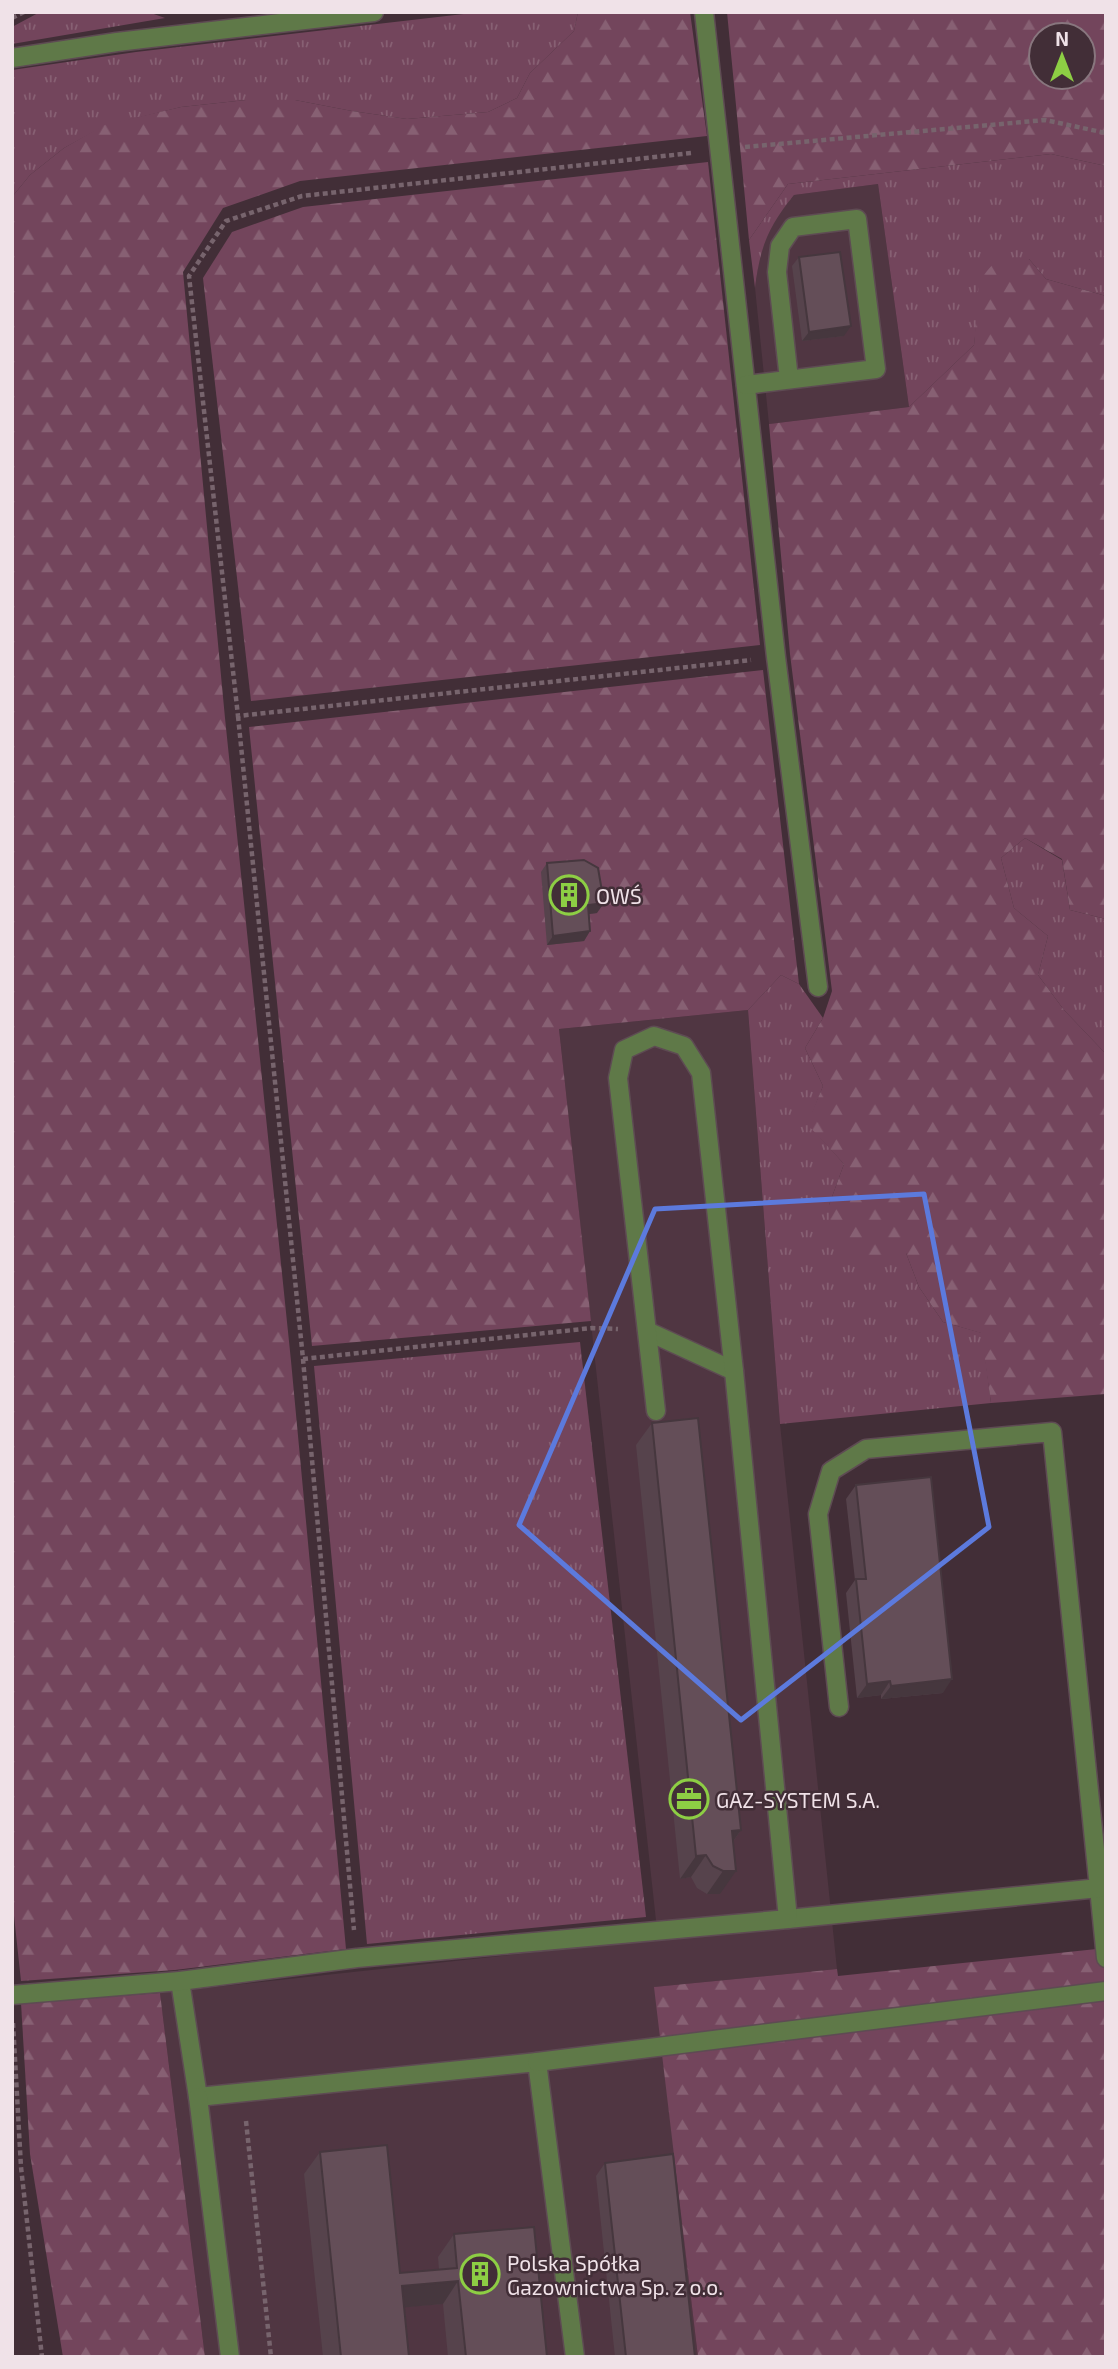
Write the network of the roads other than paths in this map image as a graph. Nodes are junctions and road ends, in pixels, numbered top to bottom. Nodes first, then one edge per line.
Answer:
1 (374, 12) edge
2 (704, 12) edge
3 (12, 58) edge
4 (789, 379) junction
5 (746, 384) junction
6 (818, 987) dead end
7 (647, 1331) junction
8 (734, 1371) junction
9 (656, 1411) dead end
10 (839, 1707) dead end
11 (1099, 1888) junction
12 (788, 1919) junction
13 (1106, 1958) edge
14 (180, 1981) junction
15 (1106, 1992) edge
16 (12, 1995) edge
17 (537, 2062) junction
18 (198, 2096) junction
19 (230, 2357) edge
20 (575, 2357) edge

1 - 3 lane
2 - 5 lane
4 - 4 lane
4 - 5 lane
5 - 6 lane
7 - 8 lane
7 - 8 lane
7 - 9 lane
8 - 12 lane
10 - 11 lane
11 - 12 lane
11 - 13 lane
12 - 14 lane
14 - 16 lane
14 - 18 lane
15 - 17 lane
17 - 18 lane
17 - 20 lane
18 - 19 lane

